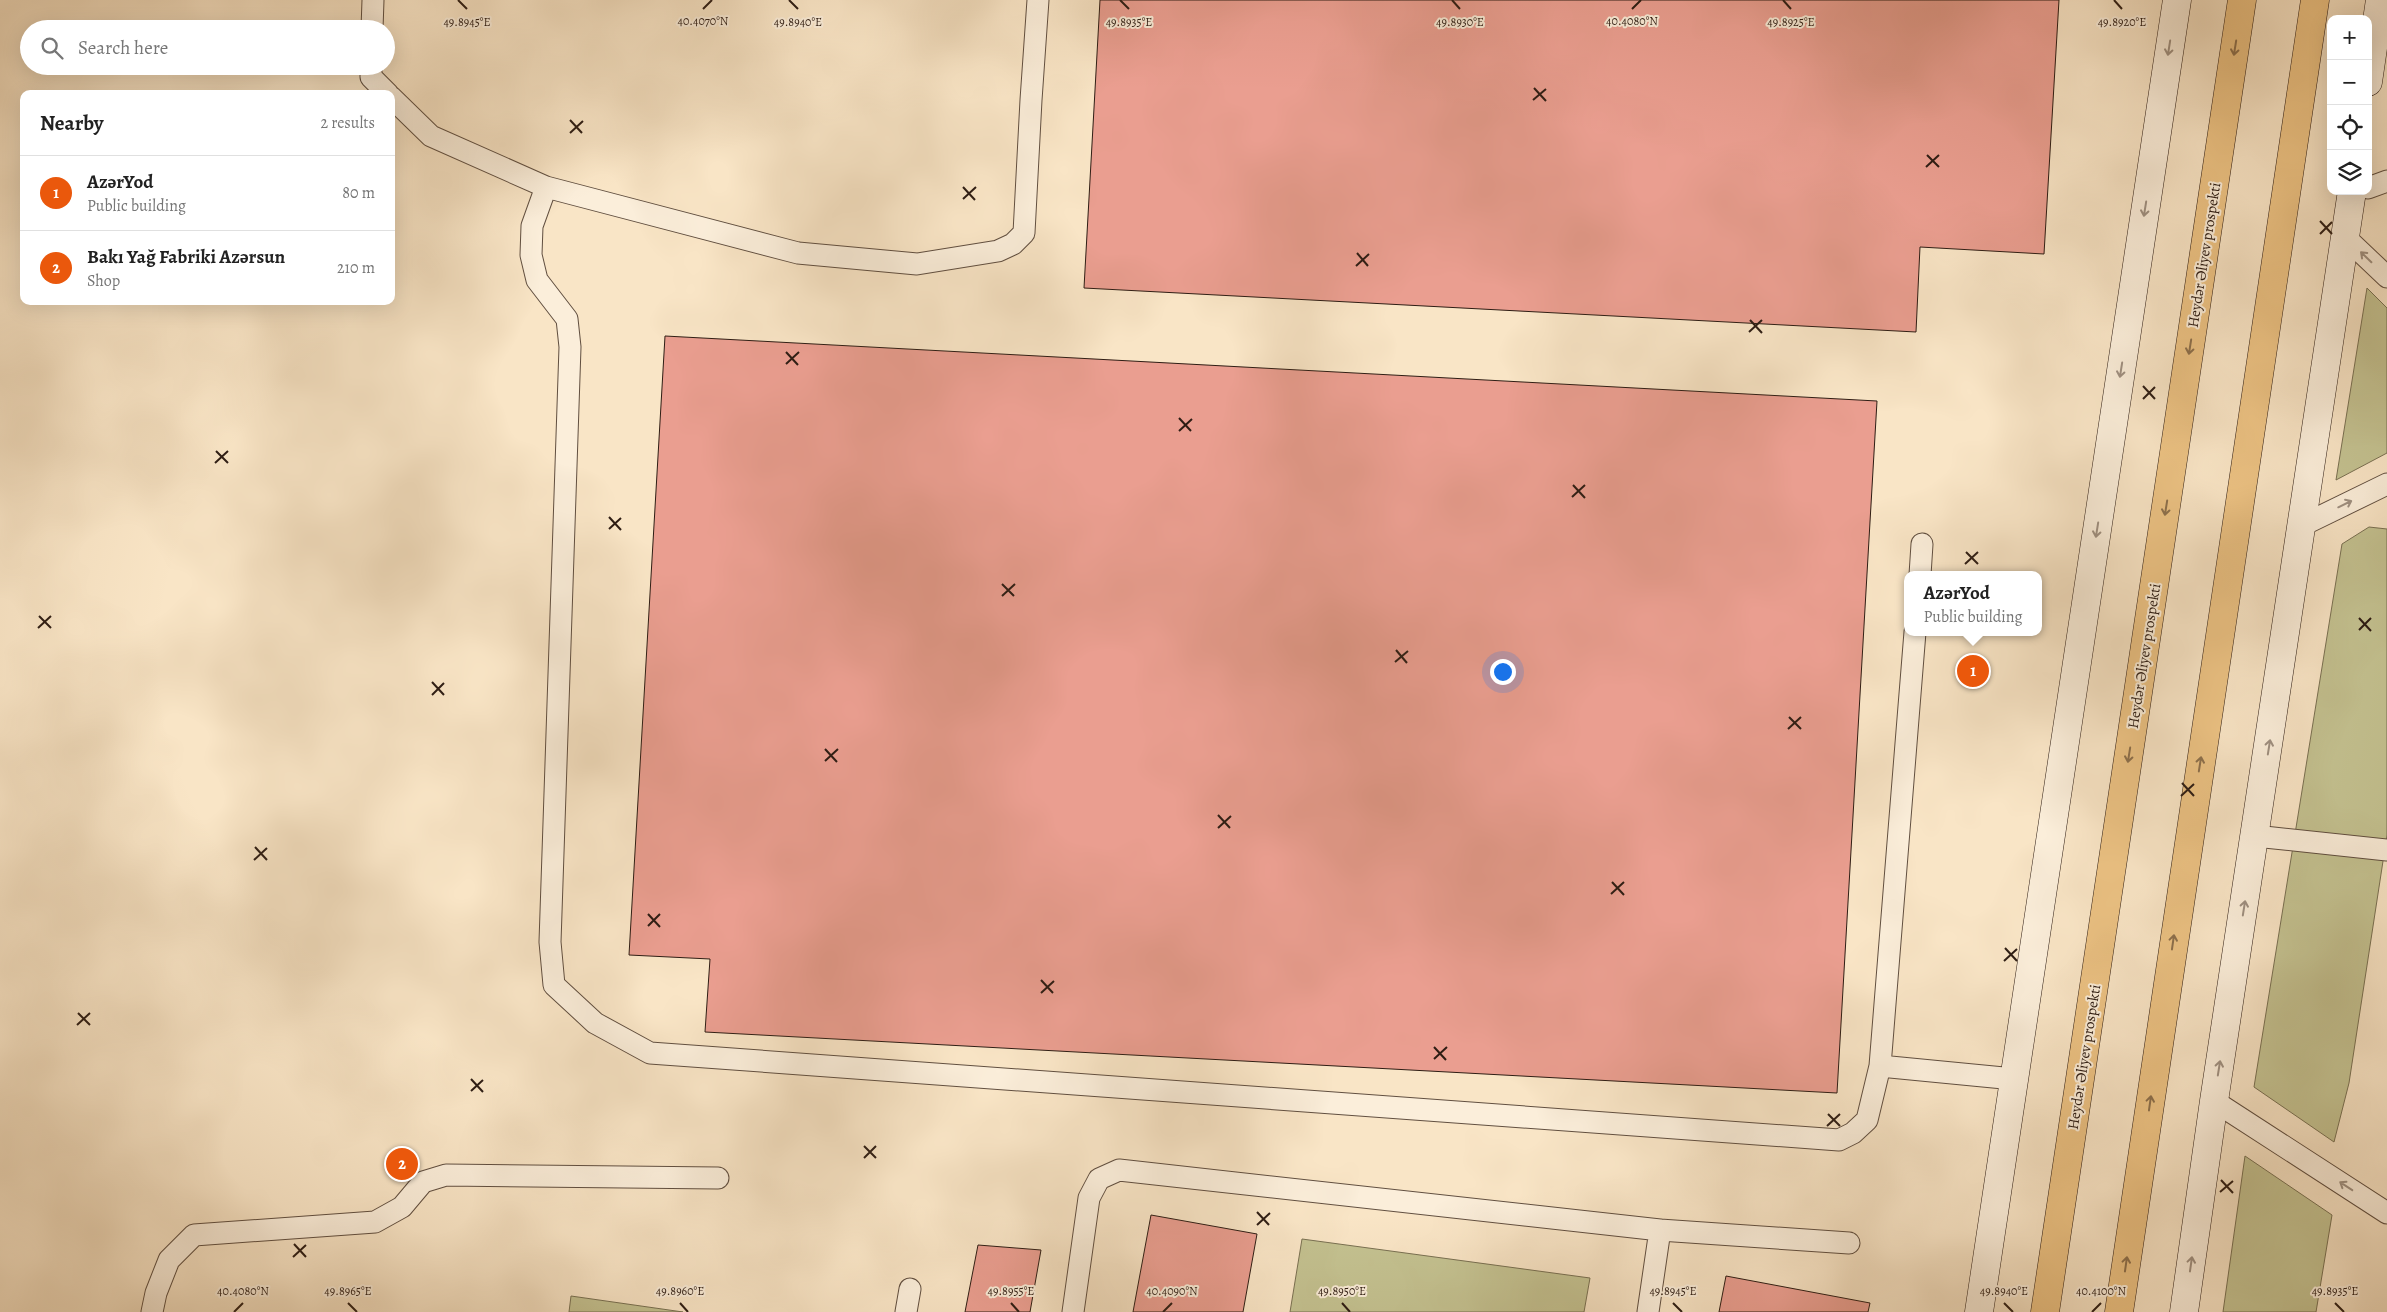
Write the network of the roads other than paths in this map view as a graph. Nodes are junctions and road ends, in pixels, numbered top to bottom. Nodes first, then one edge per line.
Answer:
1 (373, 0) edge
2 (1038, 0) edge
3 (2177, 0) edge
4 (2242, 0) edge
5 (2315, 0) edge
6 (2380, 0) edge
7 (372, 20) edge
8 (2371, 60) edge
9 (370, 75) edge
10 (384, 90) edge
11 (395, 101) edge
12 (2387, 181) edge
13 (2372, 186) edge
14 (546, 187) junction
15 (2357, 195) edge
16 (2345, 237) junction
17 (2387, 277) edge
18 (2387, 484) edge
19 (2303, 525) junction
20 (1922, 544) dead end
21 (1920, 571) edge
22 (1915, 636) edge
23 (2255, 836) junction
24 (2387, 850) edge
25 (1880, 1066) junction
26 (2014, 1079) junction
27 (2214, 1101) junction
28 (718, 1178) dead end
29 (2387, 1213) edge
30 (1660, 1230) junction
31 (1849, 1243) dead end
32 (910, 1289) dead end
33 (152, 1312) edge
34 (906, 1312) edge
35 (1074, 1312) edge
36 (1648, 1312) edge
37 (1979, 1312) edge
38 (2045, 1312) edge
39 (2119, 1312) edge
40 (2184, 1312) edge

1 - 7 lane
2 - 14 lane
3 -> 26 main road
4 -> 38 highway, Heydər Əliyev prospekti
39 -> 5 highway
6 - 8 main road
9 - 10 lane
11 - 14 lane
12 - 13 lane
14 - 25 lane
15 - 16 main road
17 -> 16 lane
16 - 19 main road
19 -> 18 lane
23 -> 19 main road
20 - 21 lane
22 - 25 lane
23 - 24 lane
27 -> 23 main road
25 - 26 lane
26 - 37 main road
29 -> 27 lane
40 -> 27 main road
28 - 33 lane
30 - 31 lane
30 - 35 lane
30 - 36 lane
32 - 34 lane

